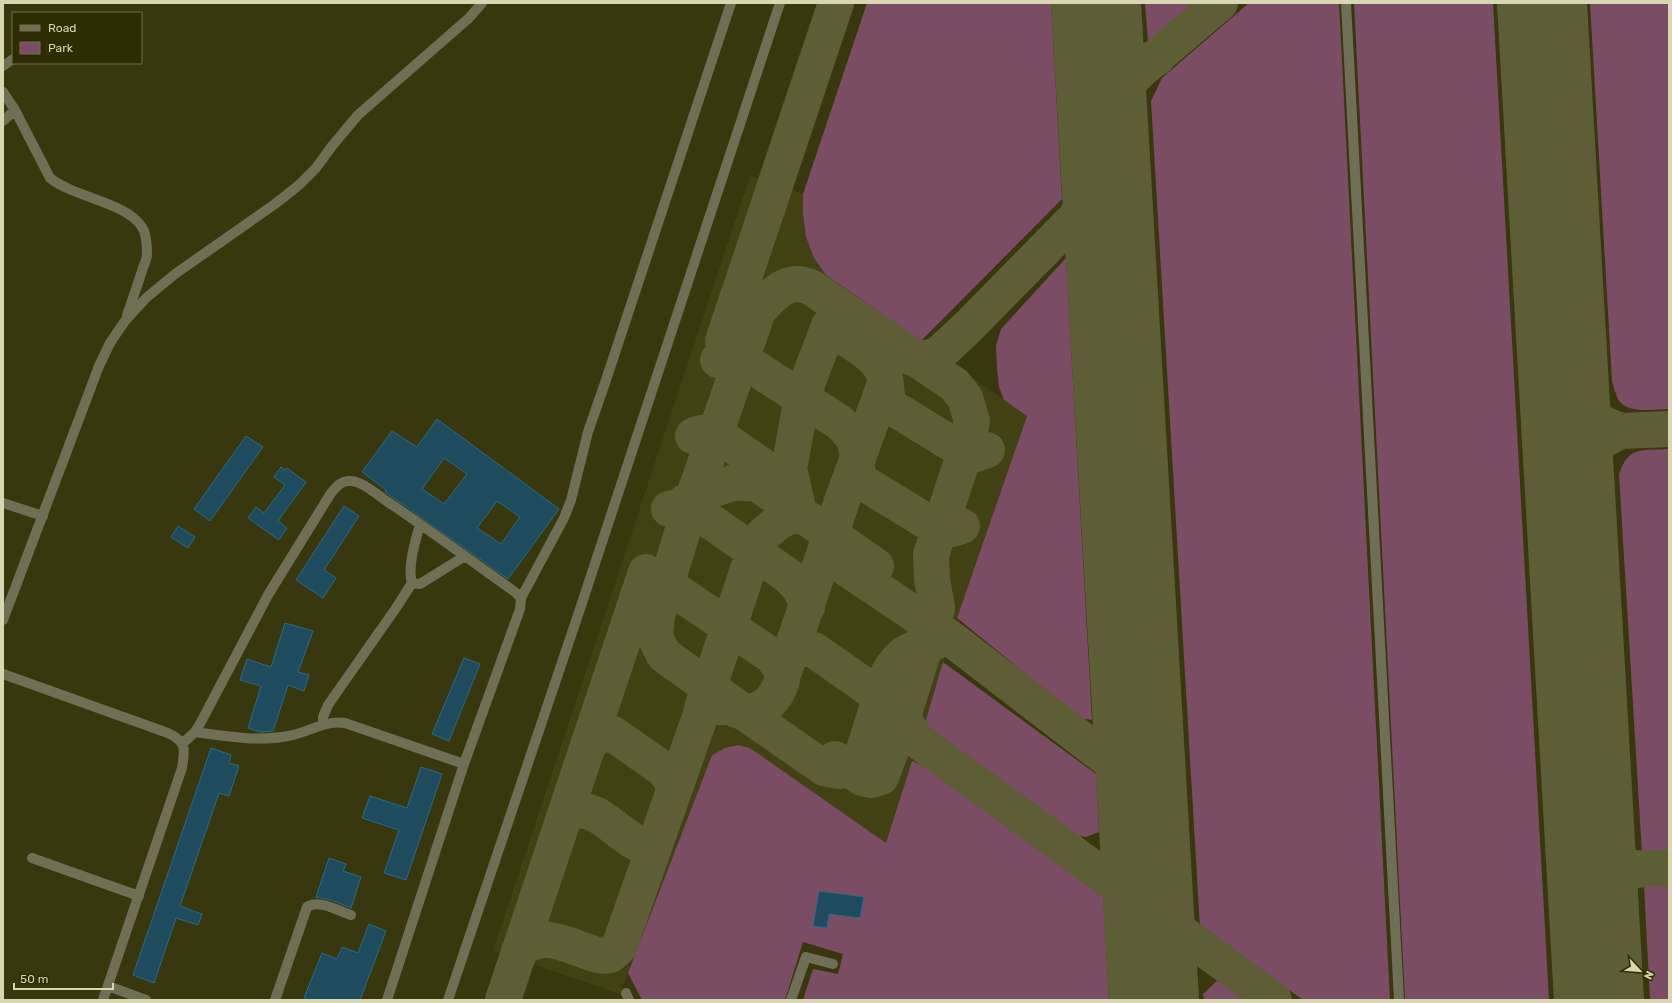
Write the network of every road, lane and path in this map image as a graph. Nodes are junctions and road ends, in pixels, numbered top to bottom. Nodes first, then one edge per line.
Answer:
1 (482, 3) edge
2 (731, 3) edge
3 (780, 3) edge
4 (1346, 3) edge
5 (12, 60) edge
6 (3, 66) edge
7 (3, 92) edge
8 (15, 110) junction
9 (3, 121) edge
10 (125, 321) junction
11 (3, 503) edge
12 (43, 516) junction
13 (420, 524) junction
14 (465, 556) junction
15 (412, 582) junction
16 (521, 598) junction
17 (3, 620) edge
18 (3, 674) edge
19 (323, 724) junction
20 (195, 732) junction
21 (183, 743) junction
22 (464, 764) junction
23 (32, 858) dead end
24 (139, 896) junction
25 (351, 915) dead end
26 (833, 964) dead end
27 (108, 986) junction
28 (103, 1000) edge
29 (146, 1000) edge
30 (275, 1000) edge
31 (387, 1000) edge
32 (448, 1000) edge
33 (791, 1000) edge
34 (1399, 1000) edge

1 - 10 lane
2 - 16 lane
3 - 32 lane
4 - 34 lane
5 - 6 lane
7 - 8 lane
8 - 9 lane
8 - 10 lane
10 - 12 lane
11 - 12 lane
12 - 17 lane
13 - 14 lane
13 - 15 lane
13 - 20 lane
14 - 15 lane
14 - 16 lane
15 - 19 lane
16 - 22 lane
18 - 21 lane
19 - 20 lane
19 - 22 lane
20 - 21 lane
21 - 24 lane
22 - 31 lane
23 - 24 lane
24 - 27 lane
25 - 30 lane
26 - 33 lane
27 - 28 lane
27 - 29 lane

